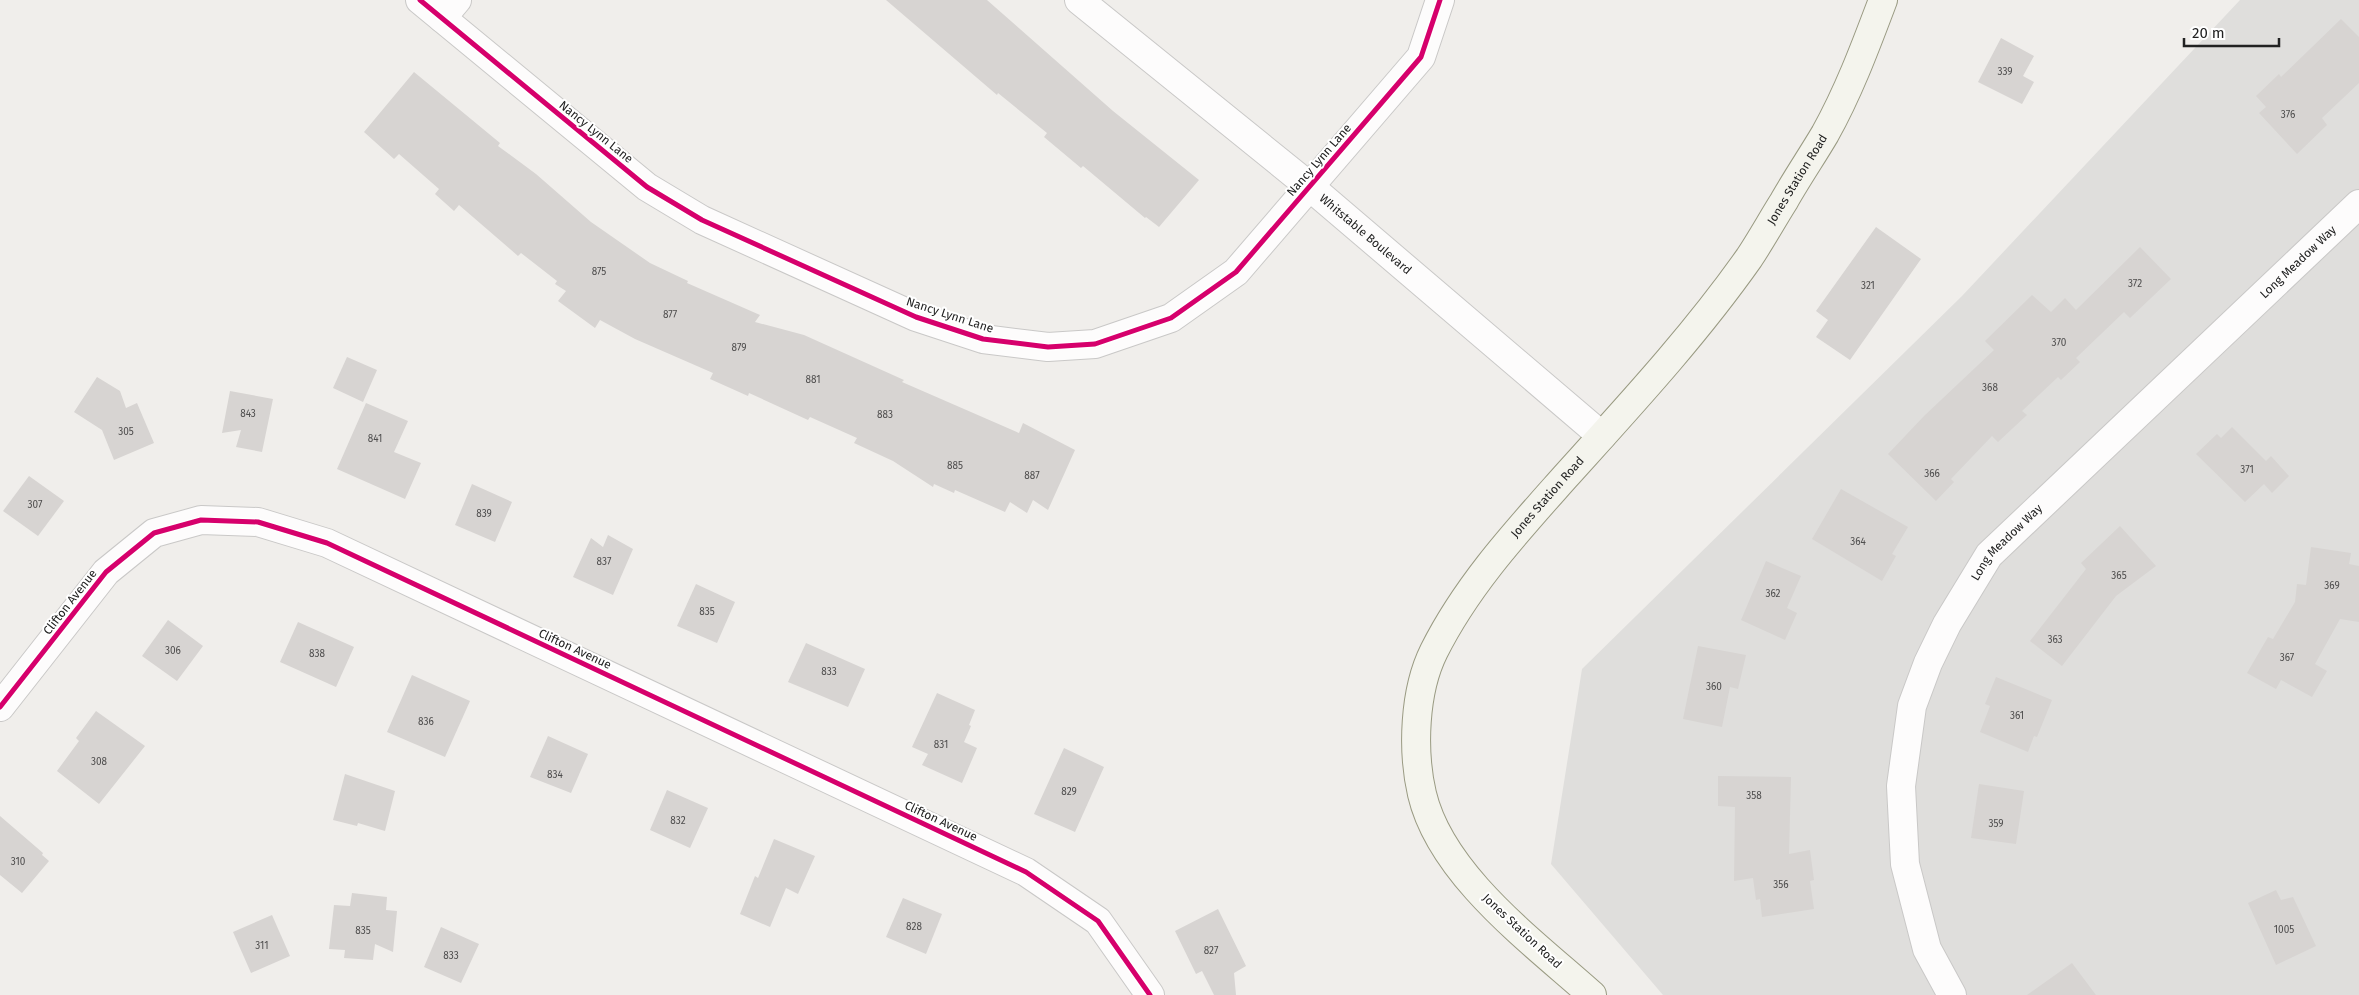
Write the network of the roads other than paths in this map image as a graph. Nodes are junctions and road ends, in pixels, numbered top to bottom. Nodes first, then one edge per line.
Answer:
1 (420, 0) edge
2 (1079, 0) edge
3 (1440, 0) edge
4 (1883, 0) edge
5 (449, 9) edge
6 (1308, 186) junction
7 (2359, 204) edge
8 (1602, 436) junction
9 (0, 707) edge
10 (1150, 995) edge
11 (1592, 995) edge
12 (1952, 995) edge

1 - 5 street, Nancy Lynn Lane
2 - 6 street, Whitstable Boulevard
3 - 6 street, Nancy Lynn Lane
4 - 8 street, Jones Station Road
5 - 6 street, Nancy Lynn Lane
6 - 8 street, Whitstable Boulevard
7 - 12 street, Long Meadow Way
8 - 11 street, Jones Station Road
9 - 10 street, Clifton Avenue

